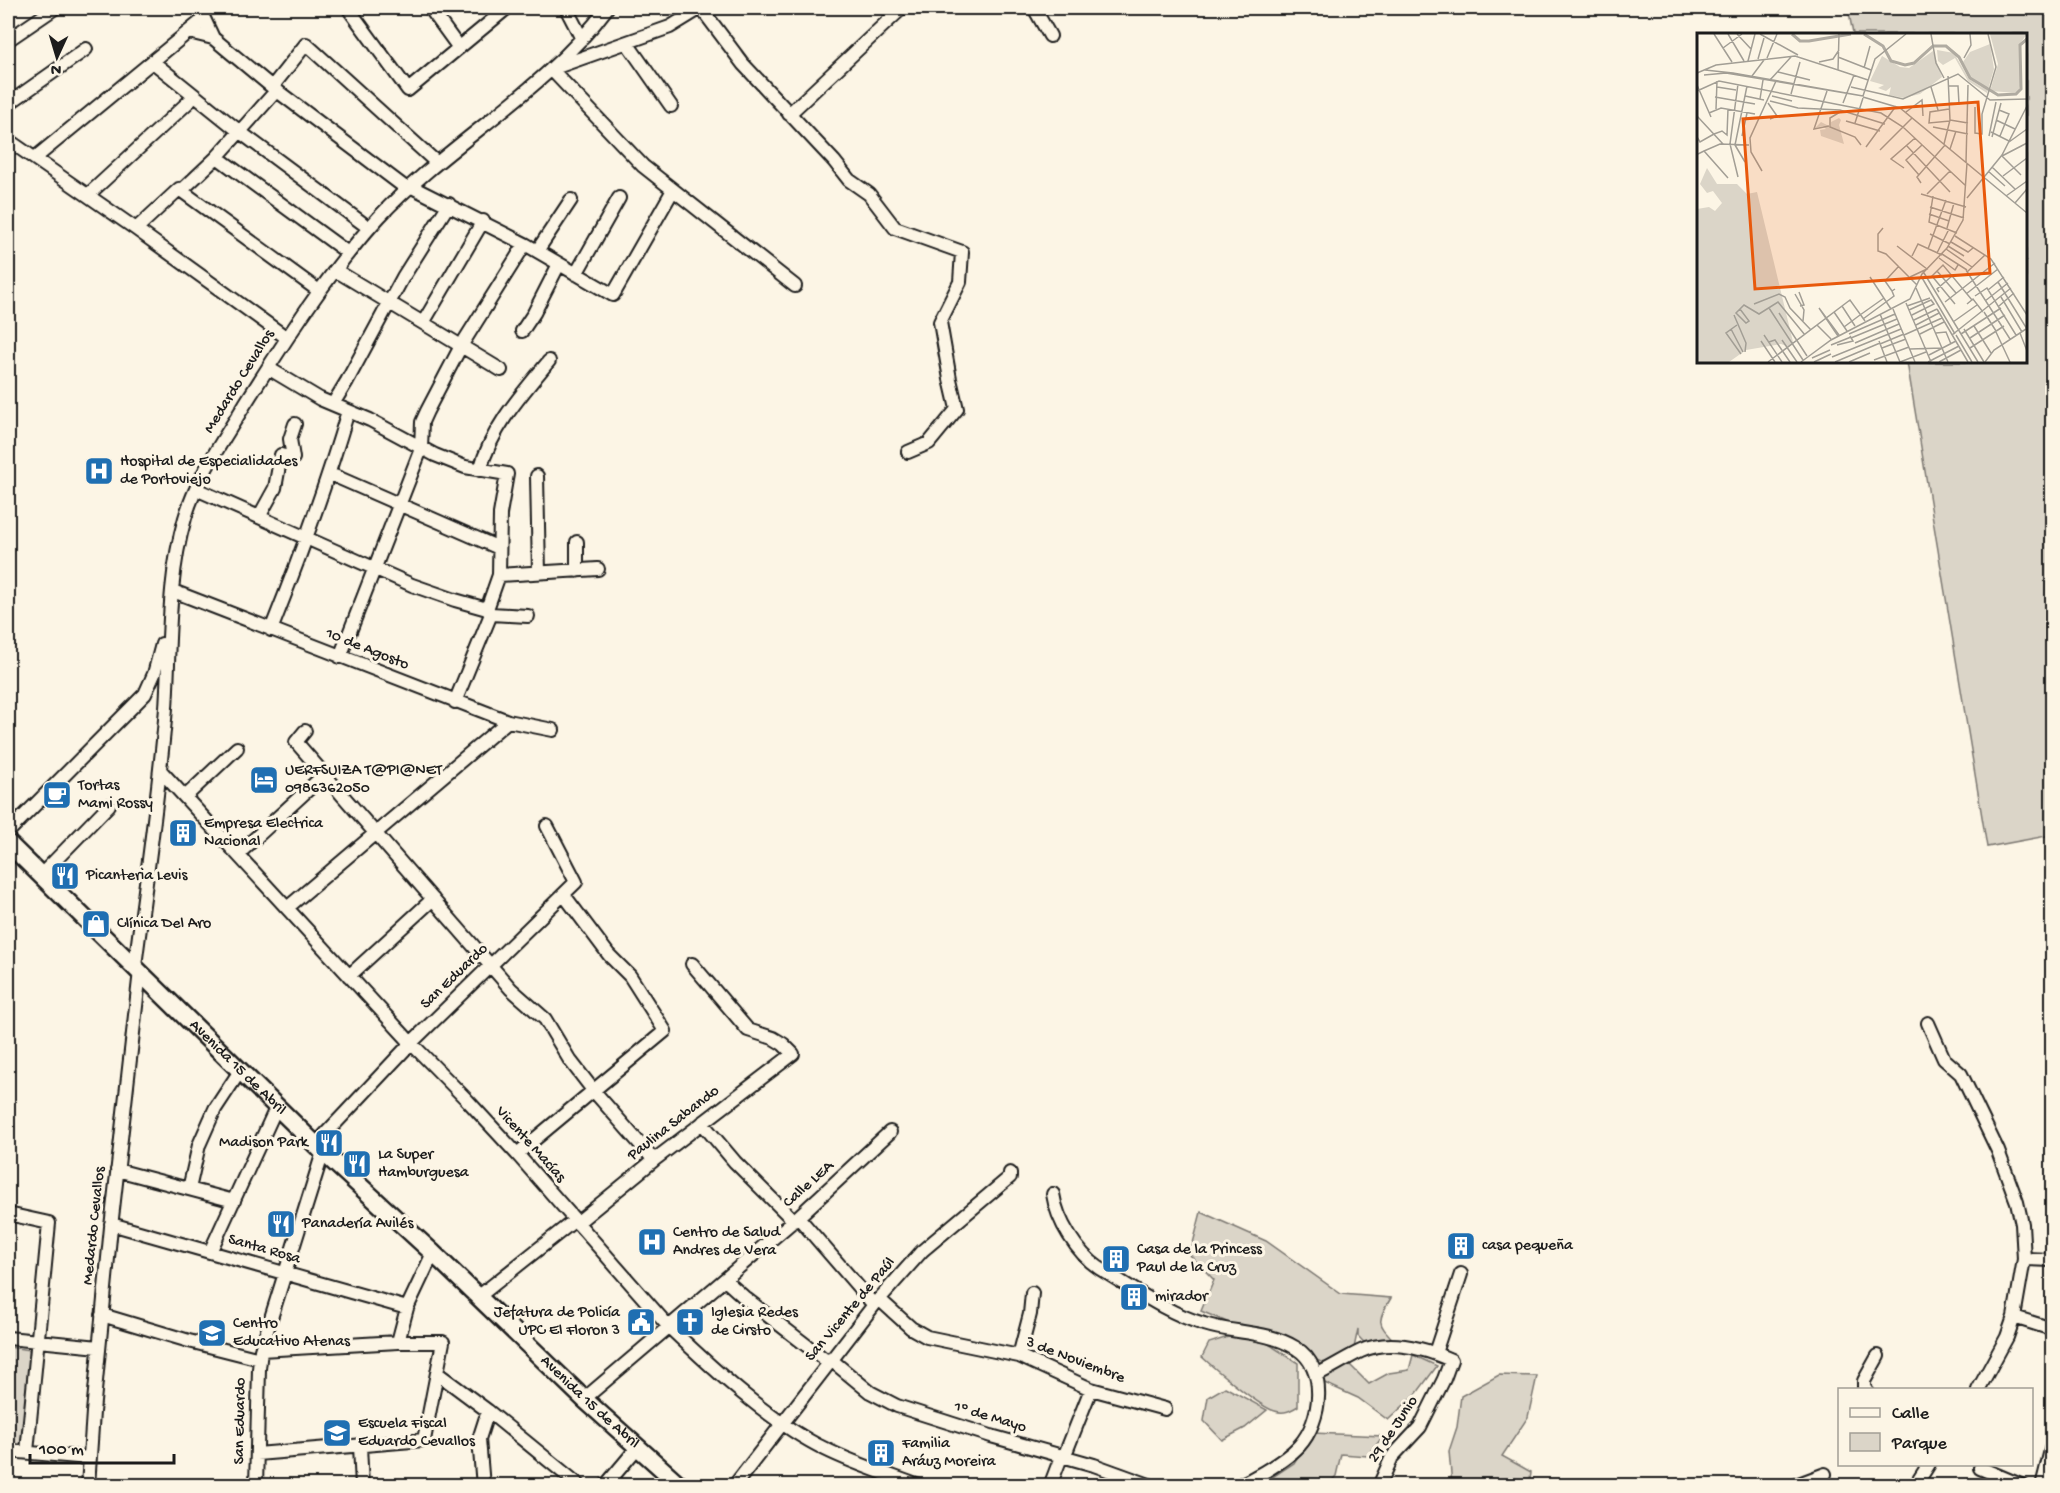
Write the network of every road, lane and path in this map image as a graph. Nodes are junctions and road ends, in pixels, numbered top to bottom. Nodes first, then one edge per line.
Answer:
1 (55, 8) edge
2 (348, 8) edge
3 (430, 8) edge
4 (507, 8) edge
5 (566, 8) edge
6 (701, 8) edge
7 (902, 8) edge
8 (1034, 8) edge
9 (604, 9) edge
10 (201, 13) edge
11 (189, 32) junction
12 (1050, 36) dead end
13 (213, 38) junction
14 (582, 39) junction
15 (8, 40) edge
16 (627, 43) junction
17 (459, 48) junction
18 (86, 49) dead end
19 (153, 62) junction
20 (551, 69) junction
21 (274, 88) junction
22 (195, 96) junction
23 (8, 105) edge
24 (671, 106) dead end
25 (789, 114) junction
26 (240, 132) junction
27 (8, 140) edge
28 (217, 157) junction
29 (35, 158) junction
30 (437, 162) junction
31 (408, 187) junction
32 (673, 190) junction
33 (181, 191) junction
34 (88, 195) junction
35 (619, 198) dead end
36 (571, 200) dead end
37 (449, 204) junction
38 (483, 221) junction
39 (369, 228) junction
40 (136, 229) junction
41 (525, 244) junction
42 (537, 251) junction
43 (348, 253) junction
44 (559, 264) junction
45 (335, 270) junction
46 (576, 274) junction
47 (795, 286) dead end
48 (319, 291) junction
49 (389, 303) junction
50 (423, 323) junction
51 (522, 331) dead end
52 (287, 338) junction
53 (461, 346) junction
54 (549, 361) dead end
55 (268, 368) junction
56 (501, 370) dead end
57 (333, 404) junction
58 (348, 411) junction
59 (295, 424) dead end
60 (421, 449) junction
61 (908, 452) dead end
62 (480, 471) junction
63 (330, 474) junction
64 (537, 476) dead end
65 (196, 489) junction
66 (400, 504) junction
67 (259, 518) junction
68 (307, 539) junction
69 (577, 542) dead end
70 (499, 548) junction
71 (374, 569) junction
72 (598, 569) dead end
73 (577, 571) junction
74 (539, 573) junction
75 (499, 575) junction
76 (172, 594) junction
77 (489, 612) junction
78 (528, 616) dead end
79 (271, 630) junction
80 (340, 657) junction
81 (145, 694) junction
82 (166, 700) junction
83 (455, 702) junction
84 (508, 721) junction
85 (553, 730) dead end
86 (305, 731) dead end
87 (237, 748) dead end
88 (160, 770) junction
89 (324, 775) junction
90 (185, 797) junction
91 (109, 805) dead end
92 (547, 826) dead end
93 (8, 832) edge
94 (375, 832) junction
95 (8, 843) edge
96 (238, 854) junction
97 (40, 876) junction
98 (564, 895) junction
99 (434, 899) junction
100 (287, 908) junction
101 (692, 964) dead end
102 (490, 966) junction
103 (138, 968) junction
104 (349, 976) junction
105 (1928, 1023) dead end
106 (411, 1043) junction
107 (240, 1071) junction
108 (594, 1090) junction
109 (277, 1106) junction
110 (702, 1123) junction
111 (890, 1132) dead end
112 (320, 1148) junction
113 (517, 1154) junction
114 (654, 1160) junction
115 (117, 1170) junction
116 (1010, 1173) dead end
117 (189, 1189) junction
118 (1053, 1194) dead end
119 (234, 1201) junction
120 (8, 1214) edge
121 (796, 1219) junction
122 (576, 1221) junction
123 (111, 1224) junction
124 (210, 1252) junction
125 (433, 1252) junction
126 (2024, 1258) junction
127 (2052, 1260) edge
128 (284, 1273) junction
129 (1461, 1274) dead end
130 (725, 1280) junction
131 (1032, 1293) dead end
132 (478, 1297) junction
133 (876, 1302) junction
134 (407, 1308) junction
135 (102, 1315) junction
136 (2014, 1317) junction
137 (669, 1327) junction
138 (2052, 1329) edge
139 (8, 1338) edge
140 (38, 1341) junction
141 (398, 1342) junction
142 (99, 1347) junction
143 (1435, 1353) junction
144 (260, 1355) junction
145 (1018, 1356) junction
146 (1878, 1356) dead end
147 (829, 1360) junction
148 (437, 1373) junction
149 (1316, 1375) junction
150 (1864, 1388) edge
151 (1979, 1388) edge
152 (1092, 1389) junction
153 (584, 1399) junction
154 (1165, 1409) dead end
155 (488, 1411) junction
156 (783, 1423) junction
157 (360, 1446) junction
158 (2052, 1446) edge
159 (637, 1448) junction
160 (8, 1451) edge
161 (27, 1452) junction
162 (257, 1454) junction
163 (1062, 1457) junction
164 (89, 1458) junction
165 (1928, 1466) edge
166 (1980, 1468) dead end
167 (1826, 1474) dead end
168 (88, 1485) edge
169 (256, 1485) edge
170 (362, 1485) edge
171 (483, 1485) edge
172 (580, 1485) edge
173 (605, 1485) edge
174 (681, 1485) edge
175 (734, 1485) edge
176 (919, 1485) edge
177 (1050, 1485) edge
178 (1152, 1485) edge
179 (1238, 1485) edge
180 (1379, 1485) edge
181 (1793, 1485) edge
182 (1915, 1485) edge
183 (2023, 1485) edge
184 (2042, 1485) edge

1 - 15 street
2 - 17 street
3 - 17 street
4 - 17 street
5 - 14 street
6 - 16 street
6 - 25 street
7 - 25 street
8 - 12 street
9 - 14 street, Medardo Cevallos
10 - 11 street
10 - 13 street
11 - 13 street
11 - 19 street
13 - 21 street
14 - 20 street, Medardo Cevallos
16 - 20 street
16 - 24 street
18 - 23 street
19 - 22 street
19 - 29 street
20 - 30 street, Medardo Cevallos
20 - 32 street
21 - 26 street
21 - 30 street
21 - 31 street
22 - 26 street
22 - 34 street
25 - 61 street
26 - 28 street
26 - 39 street
27 - 29 street
28 - 33 street
28 - 43 street
29 - 34 street
30 - 31 street, Medardo Cevallos
31 - 37 street
31 - 39 street, Medardo Cevallos
32 - 46 street
32 - 47 street
33 - 40 street
33 - 48 street
34 - 40 street
35 - 46 street
36 - 42 street
37 - 38 street
37 - 49 street
38 - 41 street
38 - 50 street
39 - 43 street, Medardo Cevallos
40 - 52 street
41 - 42 street
41 - 53 street
42 - 44 street
43 - 45 street, Medardo Cevallos
44 - 46 street
44 - 51 street
45 - 48 street, Medardo Cevallos
45 - 49 street
48 - 52 street, Medardo Cevallos
49 - 50 street
49 - 57 street
50 - 53 street
52 - 55 street, Medardo Cevallos
53 - 56 street
53 - 60 street
54 - 62 street
55 - 57 street
55 - 65 street, Medardo Cevallos
57 - 58 street
58 - 60 street
58 - 63 street
59 - 67 street
60 - 62 street
60 - 66 street
62 - 70 street
63 - 66 street
63 - 68 street
64 - 74 street
65 - 67 street
65 - 76 street, Medardo Cevallos
66 - 70 street
66 - 71 street
67 - 68 street
68 - 71 street
68 - 79 street
69 - 73 street
70 - 75 street
71 - 77 street
71 - 80 street
72 - 73 street
73 - 74 street
74 - 75 street
75 - 77 street
76 - 79 street, 10 de Agosto
76 - 81 street
76 - 82 street, Medardo Cevallos
77 - 78 street
77 - 83 street
79 - 80 street, 10 de Agosto
80 - 83 street, 10 de Agosto
81 - 82 street
81 - 93 street
82 - 88 street, Medardo Cevallos
83 - 84 street, 10 de Agosto
84 - 85 street, 10 de Agosto
84 - 94 street
86 - 89 street
87 - 90 street
88 - 90 street, Vicente Macías
88 - 103 street, Medardo Cevallos
89 - 94 street
89 - 96 street
90 - 96 street, Vicente Macías
91 - 97 street
92 - 98 street
94 - 99 street
94 - 100 street
95 - 97 main road, Avenida 15 de Abril
96 - 100 street, Vicente Macías
97 - 103 main road, Avenida 15 de Abril
98 - 102 street, San Eduardo
98 - 108 street
99 - 102 street
99 - 104 street
100 - 104 street, Vicente Macías
101 - 110 street, Paulina Sabando
102 - 106 street, San Eduardo
102 - 108 street
103 - 107 main road, Avenida 15 de Abril
103 - 115 street, Medardo Cevallos
104 - 106 street, Vicente Macías
105 - 126 street
106 - 112 street, San Eduardo
106 - 113 street, Vicente Macías
107 - 109 main road, Avenida 15 de Abril
107 - 117 street
108 - 113 street
108 - 114 street
109 - 112 main road, Avenida 15 de Abril
109 - 119 street
110 - 114 street, Paulina Sabando
110 - 121 street, 3 de Noviembre
111 - 121 street, Calle LEA
112 - 125 main road, Avenida 15 de Abril
112 - 128 street, San Eduardo
113 - 122 street, Vicente Macías
114 - 122 street, Paulina Sabando
115 - 117 street
115 - 123 street, Medardo Cevallos
116 - 133 street, San Vicente de Paúl
117 - 119 street
118 - 149 street
119 - 124 street
120 - 140 street
121 - 130 street, Calle LEA
121 - 133 street, 3 de Noviembre
122 - 132 street, Paulina Sabando
122 - 137 street, Vicente Macías
123 - 124 street, Santa Rosa
123 - 135 street, Medardo Cevallos
124 - 128 street, Santa Rosa
125 - 132 main road, Avenida 15 de Abril
125 - 134 street
126 - 127 street
126 - 136 street
128 - 134 street, Santa Rosa
128 - 144 street, San Eduardo
129 - 143 street
130 - 137 street, Calle LEA
130 - 147 street, 1º de Mayo
131 - 145 street
132 - 153 main road, Avenida 15 de Abril
133 - 145 street, 3 de Noviembre
133 - 147 street, San Vicente de Paúl
134 - 141 street
135 - 142 street, Medardo Cevallos
135 - 144 street
136 - 138 street
136 - 151 street
137 - 153 street, Calle LEA
137 - 156 street, Vicente Macías
139 - 140 street
140 - 142 street
140 - 161 street
141 - 144 street
141 - 148 street
142 - 164 street, Medardo Cevallos
143 - 149 street
143 - 180 street, 29 de Junio
144 - 162 street, San Eduardo
145 - 152 street, 3 de Noviembre
146 - 150 street
147 - 156 street, San Vicente de Paúl
147 - 163 street, 1º de Mayo
148 - 155 street
148 - 157 street
149 - 179 street
152 - 154 street, 3 de Noviembre
152 - 163 street
153 - 159 main road, Avenida 15 de Abril
155 - 171 street
155 - 172 street
156 - 175 street, San Vicente de Paúl
156 - 176 street, Vicente Macías
157 - 162 street
157 - 170 street
158 - 184 street
159 - 173 street
159 - 174 main road, Avenida 15 de Abril
160 - 161 street
161 - 164 street
162 - 169 street, San Eduardo
163 - 177 street
163 - 178 street, 1º de Mayo
164 - 168 street, Medardo Cevallos
165 - 182 street
166 - 183 street
167 - 181 street

